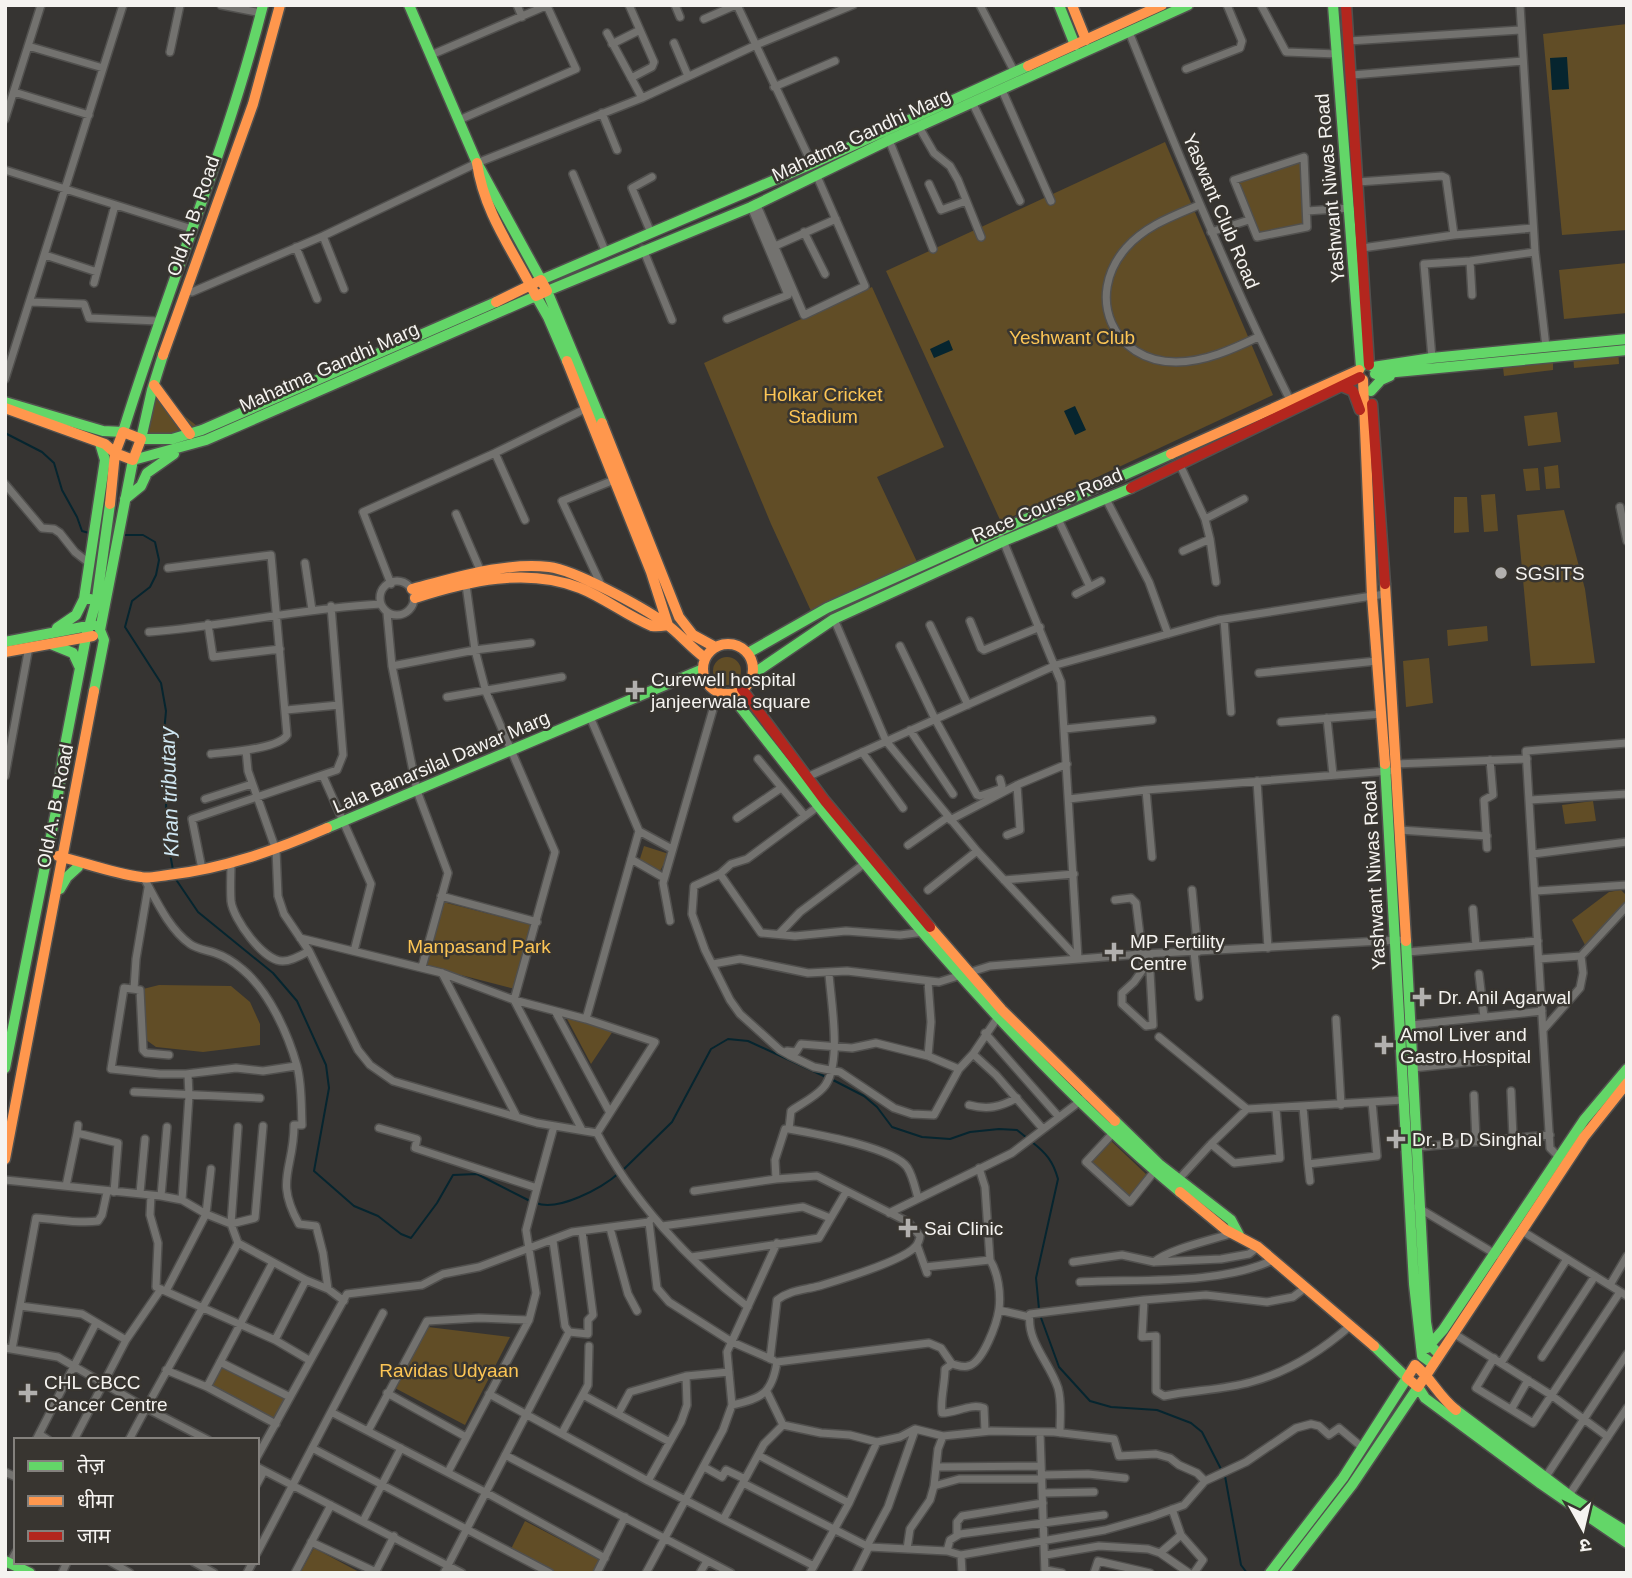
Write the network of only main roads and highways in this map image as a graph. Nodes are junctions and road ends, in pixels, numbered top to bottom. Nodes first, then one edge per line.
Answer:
1 (280, 5) edge
2 (1059, 5) edge
3 (1072, 5) edge
4 (1162, 5) edge
5 (1188, 5) edge
6 (1333, 5) edge
7 (1346, 5) edge
8 (412, 6) edge
9 (262, 9) edge
10 (1085, 36) junction
11 (1073, 41) junction
12 (814, 169) junction
13 (538, 288) junction
14 (1367, 328) junction
15 (1627, 339) edge
16 (1360, 349) junction
17 (1627, 350) edge
18 (1400, 367) junction
19 (1367, 375) junction
20 (1338, 383) junction
21 (154, 385) junction
22 (5, 402) edge
23 (5, 408) edge
24 (1365, 415) junction
25 (127, 417) junction
26 (103, 430) junction
27 (123, 432) junction
28 (190, 434) junction
29 (141, 439) junction
30 (100, 443) junction
31 (185, 447) junction
32 (115, 453) junction
33 (133, 460) junction
34 (125, 499) junction
35 (104, 525) junction
36 (111, 549) junction
37 (97, 597) junction
38 (83, 600) junction
39 (90, 624) junction
40 (668, 625) junction
41 (102, 635) junction
42 (86, 637) junction
43 (51, 638) junction
44 (5, 642) edge
45 (715, 647) junction
46 (5, 652) edge
47 (748, 653) junction
48 (704, 663) junction
49 (753, 674) junction
50 (79, 676) junction
51 (742, 690) junction
52 (730, 694) junction
53 (1391, 768) junction
54 (74, 803) junction
55 (821, 804) junction
56 (48, 852) junction
57 (62, 861) junction
58 (78, 864) junction
59 (55, 899) junction
60 (35, 920) junction
61 (925, 929) junction
62 (1401, 940) junction
63 (10, 1019) edge
64 (5, 1068) edge
65 (1627, 1069) edge
66 (1627, 1083) edge
67 (1085, 1098) junction
68 (5, 1159) edge
69 (1563, 1160) junction
70 (1158, 1168) junction
71 (1415, 1207) junction
72 (1236, 1234) junction
73 (1499, 1256) junction
74 (1430, 1345) junction
75 (1419, 1361) junction
76 (1397, 1364) junction
77 (1433, 1364) junction
78 (1407, 1378) junction
79 (1418, 1387) junction
80 (1627, 1532) edge
81 (1627, 1543) edge
82 (9, 1566) edge
83 (30, 1573) edge
84 (1270, 1573) edge
85 (1284, 1573) edge

1 - 21 main road, Old A. B. Road
2 - 11 main road
3 - 10 main road
4 - 10 main road, Mahatma Gandhi Marg
5 - 12 main road, Mahatma Gandhi Marg
6 - 16 main road, Yashwant Niwas Road
7 - 14 main road, Yashwant Niwas Road
8 - 13 main road
9 - 25 main road, Old A. B. Road
10 - 11 main road, Mahatma Gandhi Marg
11 - 12 main road, Mahatma Gandhi Marg
12 - 13 main road, Mahatma Gandhi Marg
12 - 13 main road, Mahatma Gandhi Marg
13 - 28 main road, Mahatma Gandhi Marg
13 - 31 main road, Mahatma Gandhi Marg
13 - 40 main road
13 - 45 main road
14 - 18 main road
14 - 19 main road, Yashwant Niwas Road
15 - 18 main road, Race Course Road
16 - 19 main road, Yashwant Niwas Road
16 - 20 main road
17 - 18 main road, Race Course Road
18 - 19 main road, Race Course Road
18 - 19 main road
19 - 20 main road, Race Course Road
19 - 24 main road, Yashwant Niwas Road
19 - 53 main road, Yashwant Niwas Road
20 - 24 main road
20 - 47 main road, Race Course Road
20 - 49 main road, Race Course Road
21 - 28 main road
21 - 29 main road, Old A. B. Road
22 - 26 main road
23 - 30 main road
24 - 53 main road, Yashwant Niwas Road
25 - 26 main road
25 - 27 main road, Old A. B. Road
26 - 27 main road
27 - 29 main road
27 - 32 main road, Old A. B. Road
28 - 29 main road, Mahatma Gandhi Marg
29 - 33 main road, Old A. B. Road
30 - 32 main road
30 - 35 main road
31 - 33 main road, Mahatma Gandhi Marg
31 - 34 main road
32 - 33 main road
32 - 35 main road, Old A. B. Road
33 - 34 main road, Old A. B. Road
34 - 36 main road, Old A. B. Road
35 - 36 main road, Old A. B. Road
35 - 38 main road
36 - 37 main road, Old A. B. Road
36 - 41 main road, Old A. B. Road
37 - 38 main road
37 - 39 main road, Old A. B. Road
38 - 43 main road
39 - 41 main road
39 - 42 main road, Old A. B. Road
39 - 43 main road
40 - 40 main road
40 - 48 main road
41 - 42 main road
41 - 54 main road, Old A. B. Road
42 - 43 main road
42 - 50 main road, Old A. B. Road
43 - 44 main road
43 - 46 main road
43 - 50 main road
45 - 47 main road
45 - 48 main road
47 - 49 main road
48 - 52 main road
48 - 58 main road, Lala Banarsilal Dawar Marg
49 - 51 main road
50 - 56 main road, Old A. B. Road
51 - 52 main road
51 - 55 main road
52 - 55 main road
53 - 62 main road, Yashwant Niwas Road
53 - 62 main road, Yashwant Niwas Road
54 - 57 main road, Old A. B. Road
54 - 58 main road
55 - 61 main road
55 - 61 main road
56 - 57 main road, Lala Banarsilal Dawar Marg
56 - 60 main road, Old A. B. Road
56 - 60 main road
57 - 58 main road, Lala Banarsilal Dawar Marg
57 - 59 main road, Old A. B. Road
58 - 59 main road
59 - 68 main road, Old A. B. Road
60 - 63 main road, Old A. B. Road
61 - 67 main road
62 - 71 main road, Yashwant Niwas Road
62 - 71 main road, Yashwant Niwas Road
63 - 64 main road, Old A. B. Road
65 - 69 main road
66 - 69 main road
67 - 70 main road
67 - 70 main road
69 - 73 main road
69 - 73 main road
70 - 72 main road
70 - 72 main road
71 - 74 main road, Yashwant Niwas Road
71 - 75 main road, Yashwant Niwas Road
72 - 76 main road
73 - 74 main road
73 - 77 main road
74 - 75 main road
74 - 77 main road
75 - 76 main road
75 - 77 main road
75 - 78 main road
76 - 78 main road
77 - 79 main road
77 - 80 main road
78 - 79 main road
78 - 84 main road
79 - 81 main road
79 - 85 main road
82 - 83 main road

